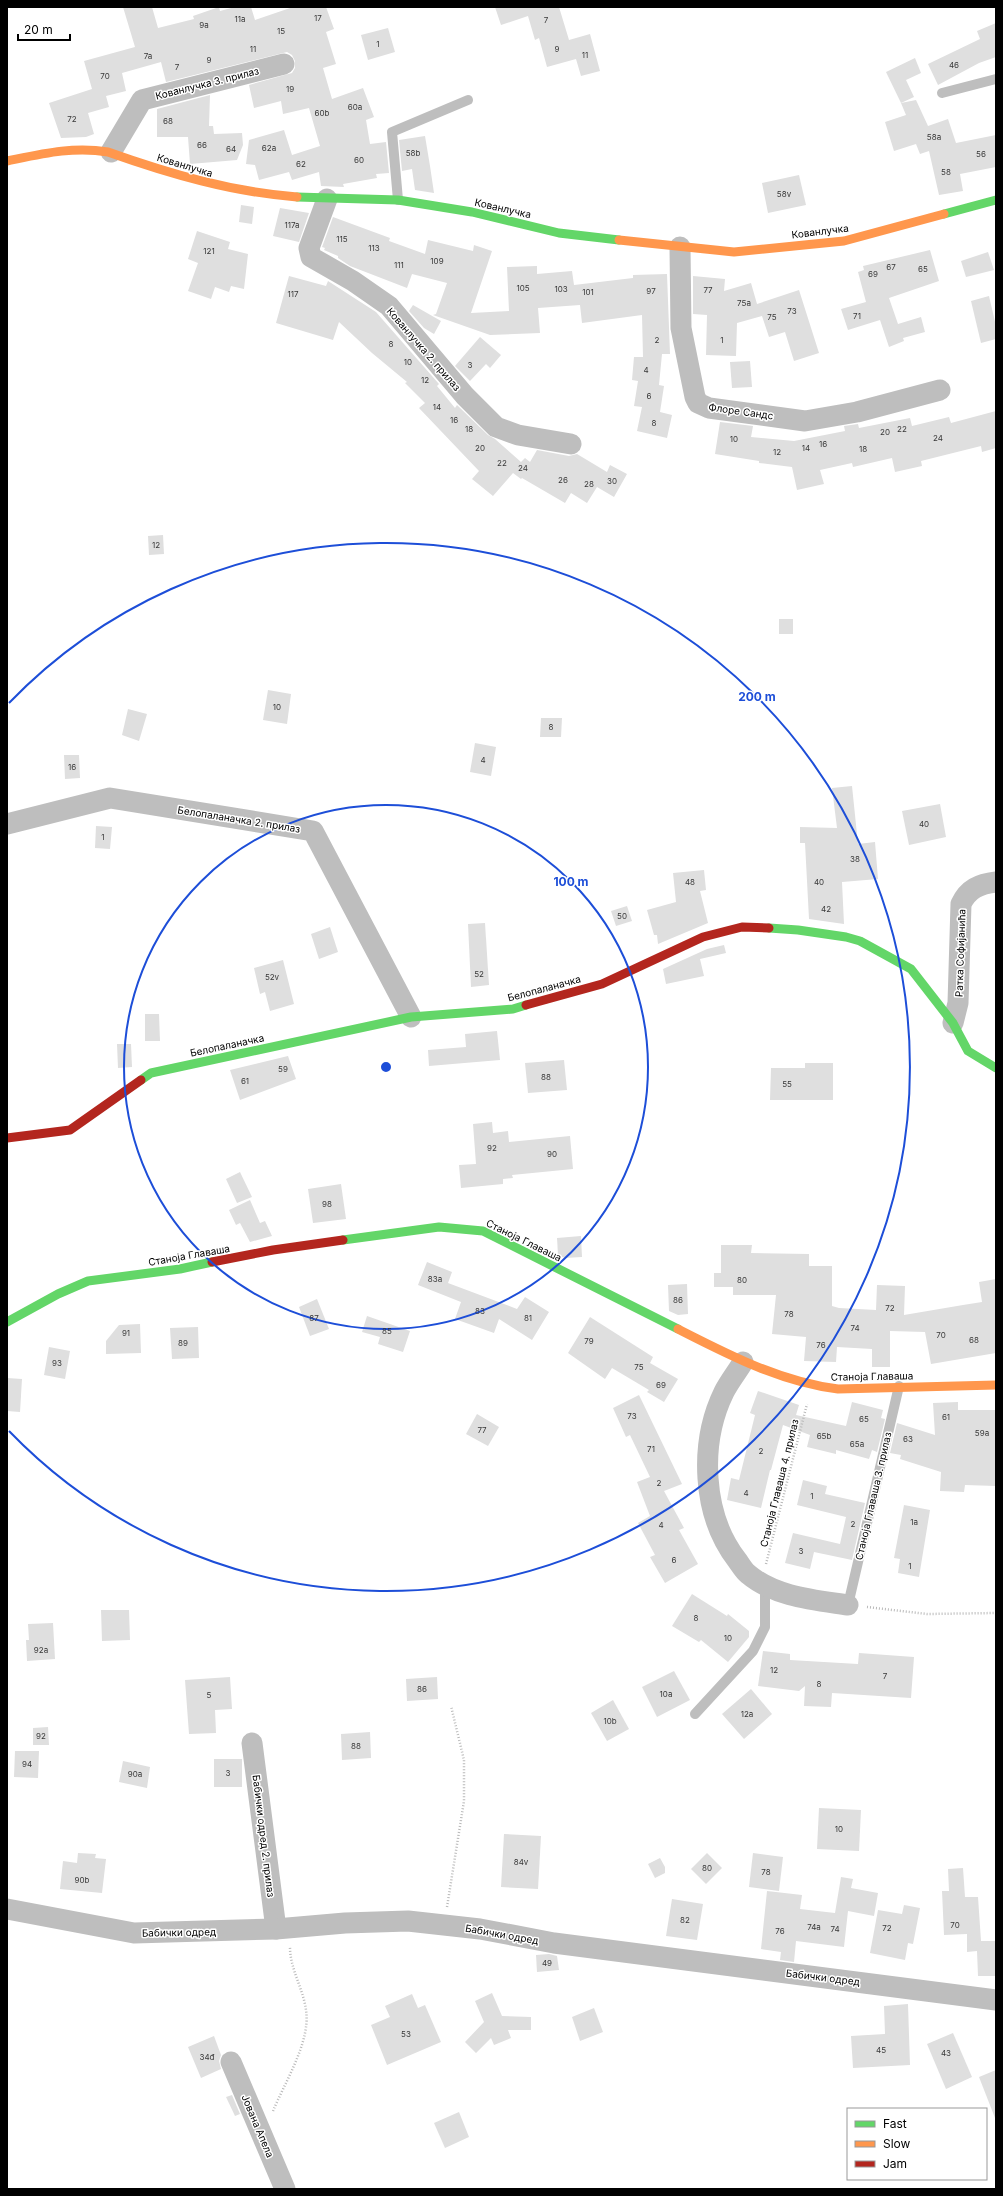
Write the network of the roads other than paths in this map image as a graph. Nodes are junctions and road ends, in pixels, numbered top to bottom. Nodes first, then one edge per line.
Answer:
1 (284, 64) dead end
2 (996, 79) edge
3 (942, 93) dead end
4 (468, 100) dead end
5 (111, 152) junction
6 (7, 161) edge
7 (327, 199) junction
8 (398, 200) junction
9 (996, 200) edge
10 (680, 247) junction
11 (940, 390) dead end
12 (571, 444) dead end
13 (7, 824) edge
14 (996, 882) edge
15 (410, 1017) junction
16 (953, 1023) junction
17 (996, 1068) edge
18 (7, 1138) edge
19 (7, 1322) edge
20 (743, 1362) junction
21 (996, 1385) edge
22 (899, 1386) junction
23 (765, 1584) junction
24 (848, 1605) joint
25 (695, 1714) dead end
26 (252, 1743) dead end
27 (7, 1909) edge
28 (284, 1929) junction
29 (996, 2000) edge
30 (231, 2062) dead end
31 (285, 2189) edge

1 - 5 street, Кованлучка 3. прилаз
2 - 3 lane
4 - 8 lane
5 - 6 street, Кованлучка
5 - 7 street, Кованлучка
7 - 8 street, Кованлучка
7 - 12 street, Кованлучка 2. прилаз
8 - 10 street, Кованлучка
9 - 10 street, Кованлучка
10 - 11 street, Флоре Сандс
13 - 15 street, Белопаланачка 2. прилаз
14 - 16 street, Ратка Софијанића
15 - 16 street, Белопаланачка
15 - 18 street, Белопаланачка
16 - 17 street, Белопаланачка
19 - 20 street, Станоја Главаша
20 - 22 street, Станоја Главаша
20 - 23 street
21 - 22 street, Станоја Главаша
22 - 24 lane, Станоја Главаша 3. прилаз
23 - 24 street
23 - 25 lane
26 - 28 street, Бабички одред 2. прилаз
27 - 28 street, Бабички одред
28 - 29 street, Бабички одред
30 - 31 street, Јована Апела

